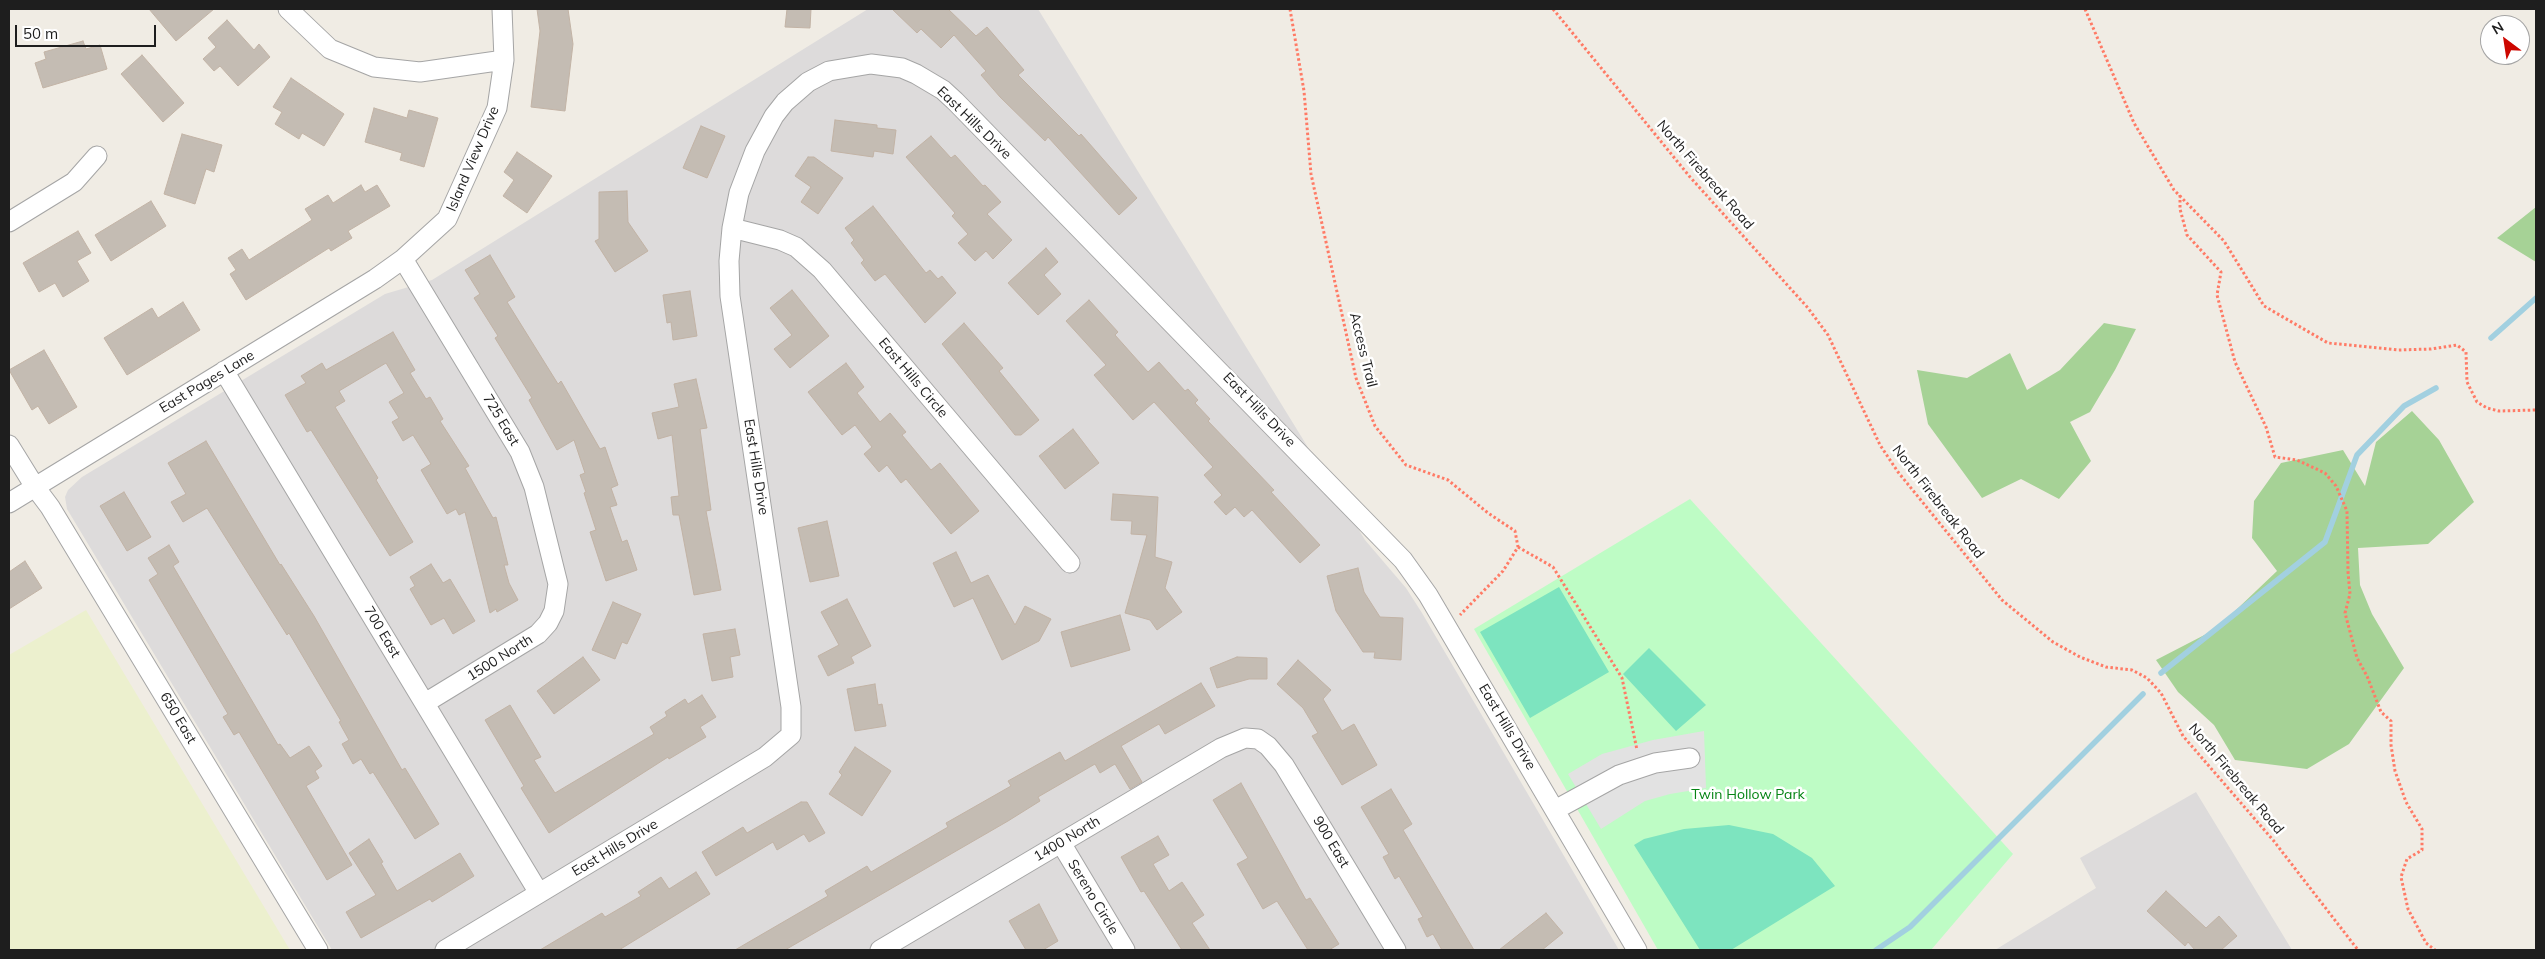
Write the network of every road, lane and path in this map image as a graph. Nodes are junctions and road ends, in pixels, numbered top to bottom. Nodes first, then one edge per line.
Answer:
1 (288, 9) edge
2 (502, 9) edge
3 (1290, 9) edge
4 (1553, 9) edge
5 (2085, 9) edge
6 (504, 60) junction
7 (97, 156) dead end
8 (2180, 195) junction
9 (9, 222) edge
10 (732, 228) junction
11 (403, 259) junction
12 (224, 371) junction
13 (2536, 410) edge
14 (9, 444) edge
15 (35, 487) junction
16 (9, 503) edge
17 (1518, 548) junction
18 (1070, 563) dead end
19 (557, 597) joint
20 (1448, 628) junction
21 (425, 703) junction
22 (1258, 739) joint
23 (1690, 758) dead end
24 (1641, 768) junction
25 (1556, 810) junction
26 (1061, 843) junction
27 (540, 893) junction
28 (318, 950) edge
29 (445, 950) edge
30 (880, 950) edge
31 (1125, 950) edge
32 (1396, 950) edge
33 (1637, 950) edge
34 (2358, 950) edge
35 (2435, 950) edge

1 - 6 street
2 - 6 street, Island View Drive
3 - 17 path, Access Trail
4 - 34 path, North Firebreak Road
5 - 8 path
6 - 11 street, Island View Drive
7 - 9 street
8 - 13 path
8 - 35 path
10 - 18 street, East Hills Circle
10 - 20 street, East Hills Drive
10 - 27 street, East Hills Drive
11 - 12 street, East Pages Lane
11 - 19 street, 725 East
12 - 15 street, East Pages Lane
12 - 21 street, 700 East
14 - 15 street, 650 East
15 - 16 street, East Pages Lane
15 - 28 street, 650 East
17 - 20 path
17 - 24 path
19 - 21 street, 1500 North
20 - 25 street, East Hills Drive
21 - 27 street, 700 East
22 - 26 street, 1400 North
22 - 32 street, 900 East
23 - 24 street
24 - 25 street
25 - 33 street, East Hills Drive
26 - 30 street, 1400 North
26 - 31 street, Sereno Circle
27 - 29 street, East Hills Drive

